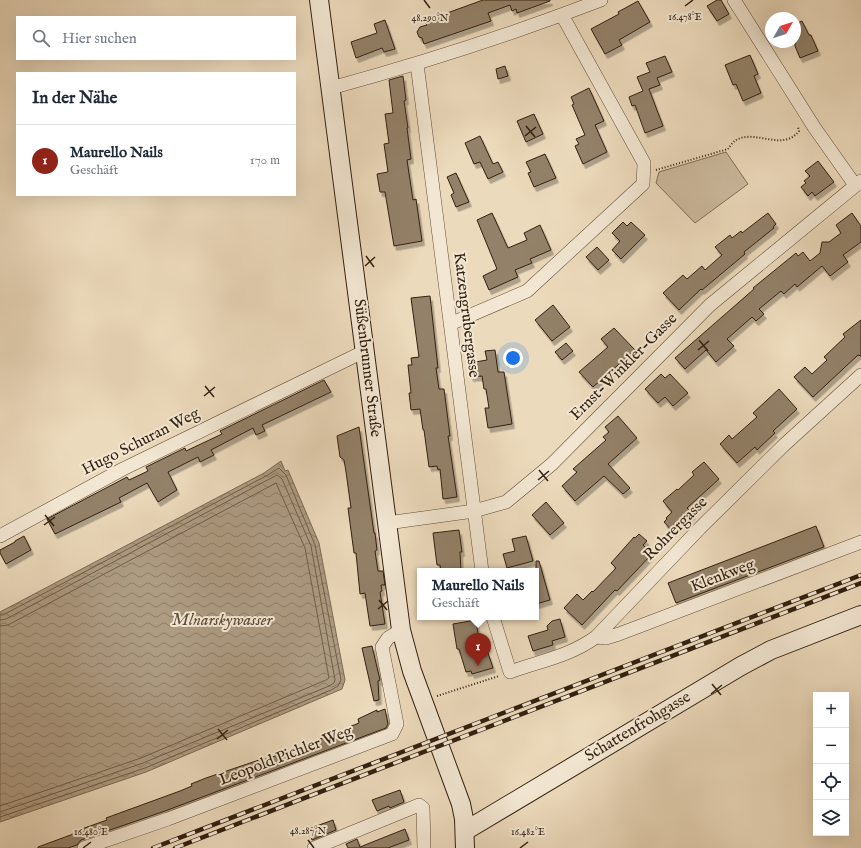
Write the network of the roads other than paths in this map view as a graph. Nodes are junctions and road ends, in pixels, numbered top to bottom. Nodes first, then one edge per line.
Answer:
1 (319, 0) edge
2 (601, 0) edge
3 (734, 0) edge
4 (562, 15) junction
5 (417, 64) junction
6 (331, 88) junction
7 (858, 182) edge
8 (450, 324) junction
9 (365, 351) junction
10 (861, 375) edge
11 (474, 510) junction
12 (387, 523) junction
13 (0, 536) edge
14 (861, 542) edge
15 (482, 568) edge
16 (861, 615) edge
17 (494, 620) edge
18 (401, 630) junction
19 (596, 637) junction
20 (465, 840) edge
21 (84, 848) edge
22 (314, 848) edge
23 (424, 848) edge

1 - 6 street, Süßenbrunner Straße
2 - 4 street
3 - 7 street
4 - 5 street
4 - 8 street
5 - 6 street
5 - 8 street, Katzengrubergasse
6 - 9 street, Süßenbrunner Straße
7 - 11 street, Ernst-Winkler-Gasse
8 - 11 street, Katzengrubergasse
9 - 12 street, Süßenbrunner Straße
9 - 13 street, Hugo Schuran Weg
10 - 19 street, Rohrergasse
11 - 12 street, Ernst-Winkler-Gasse
11 - 15 street, Katzengrubergasse
12 - 18 street, Süßenbrunner Straße
14 - 19 street, Klenkweg
16 - 20 street, Schattenfrohgasse
17 - 19 street, Rohrergasse
18 - 20 street, Süßenbrunner Straße
18 - 21 street, Leopold Pichler Weg
22 - 23 street

